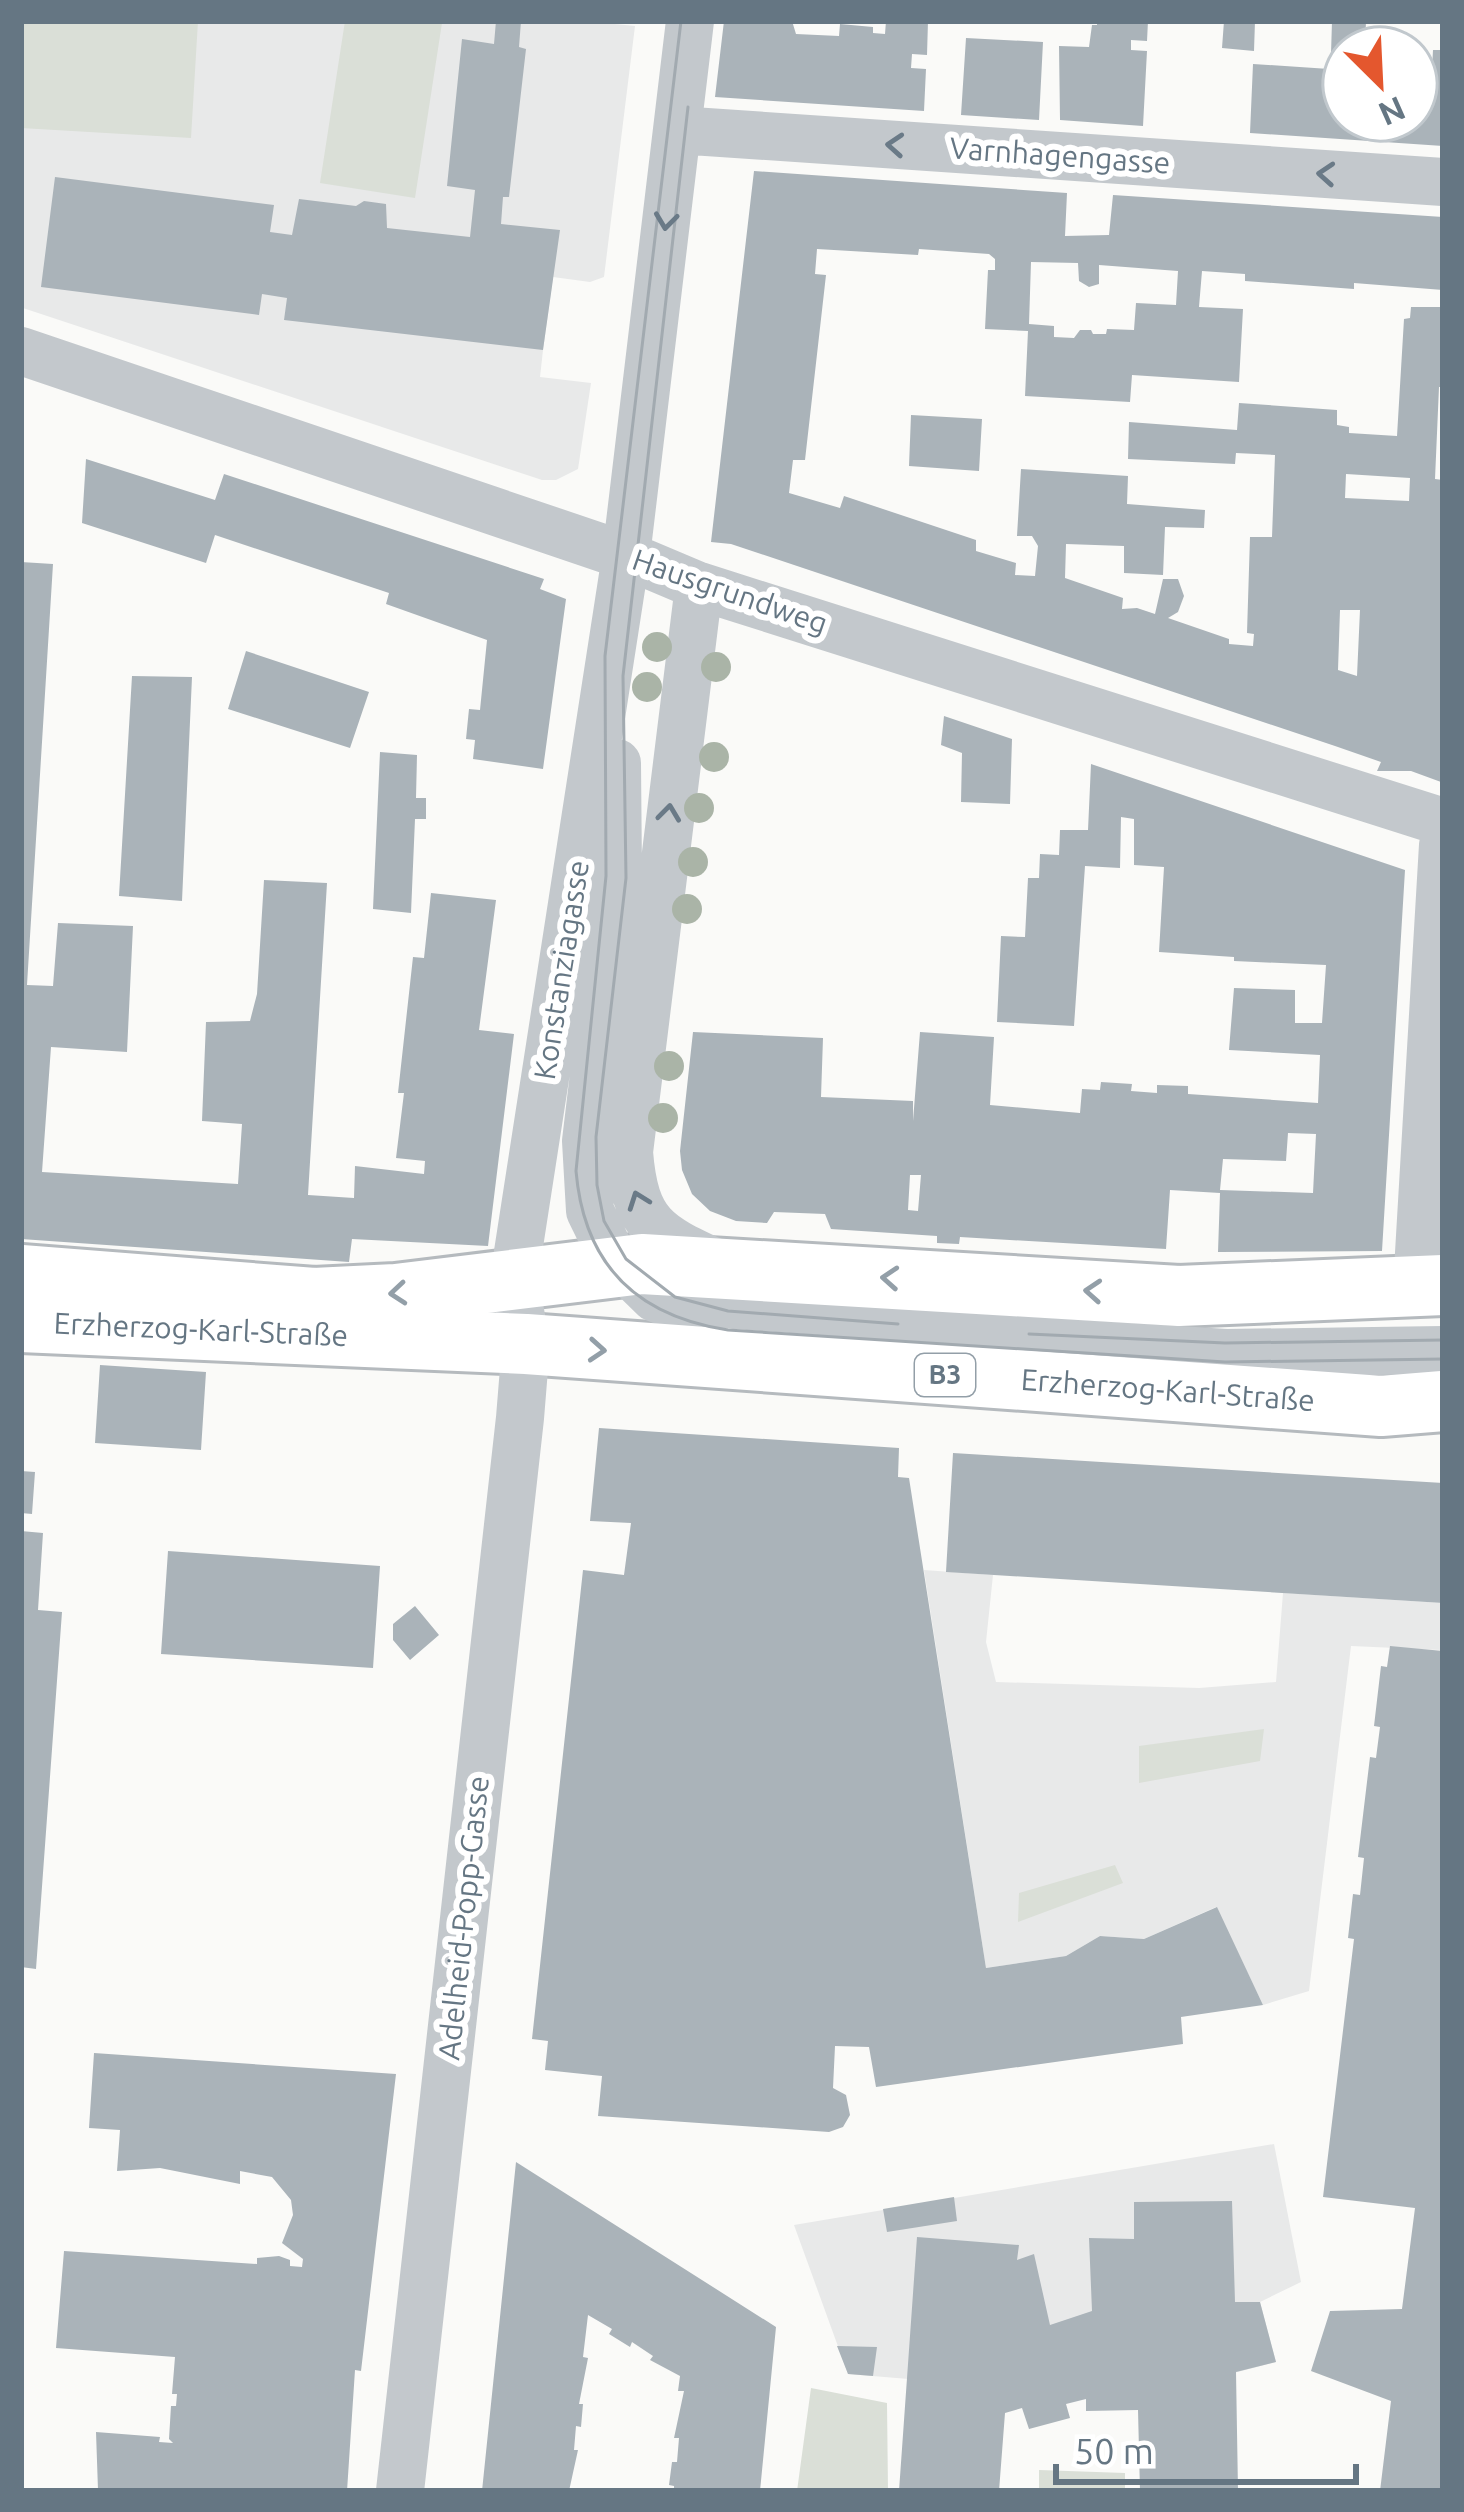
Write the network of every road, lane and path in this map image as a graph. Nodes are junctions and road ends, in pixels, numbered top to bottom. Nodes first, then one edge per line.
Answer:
1 (690, 21) edge
2 (677, 130) junction
3 (1443, 182) edge
4 (21, 351) edge
5 (623, 576) junction
6 (699, 586) junction
7 (1443, 822) edge
8 (1443, 845) edge
9 (620, 1266) junction
10 (727, 1268) junction
11 (21, 1275) edge
12 (514, 1278) junction
13 (1434, 1299) edge
14 (21, 1322) edge
15 (777, 1325) junction
16 (526, 1344) junction
17 (1443, 1350) edge
18 (669, 1355) junction
19 (1443, 1401) edge
20 (1381, 1406) junction
21 (1443, 1410) edge
22 (400, 2491) edge

1 - 2 street, Konstanziagasse
3 -> 2 street, Varnhagengasse
2 -> 5 street, Konstanziagasse
4 - 5 street, Hausgrundweg
5 - 6 street, Hausgrundweg
5 - 9 street, Konstanziagasse
5 - 12 street, Konstanziagasse
6 - 7 street, Hausgrundweg
10 -> 6 street
8 - 13 street
9 - 10 main road, Erzherzog-Karl-Straße
9 - 12 main road, Erzherzog-Karl-Straße
9 - 15 street, Erzherzog-Karl-Straße
13 -> 10 main road, Erzherzog-Karl-Straße
12 -> 11 main road, Erzherzog-Karl-Straße
12 - 16 street, Konstanziagasse
14 - 16 main road, Erzherzog-Karl-Straße / B3
15 - 17 street, Erzherzog-Karl-Straße
15 - 18 street, Erzherzog-Karl-Straße
16 -> 18 main road, Erzherzog-Karl-Straße / B3
16 - 22 street, Adelheid-Popp-Gasse
18 - 20 main road, Erzherzog-Karl-Straße / B3
19 - 20 main road, Erzherzog-Karl-Straße / B3
20 - 21 street, Erzherzog-Karl-Straße

